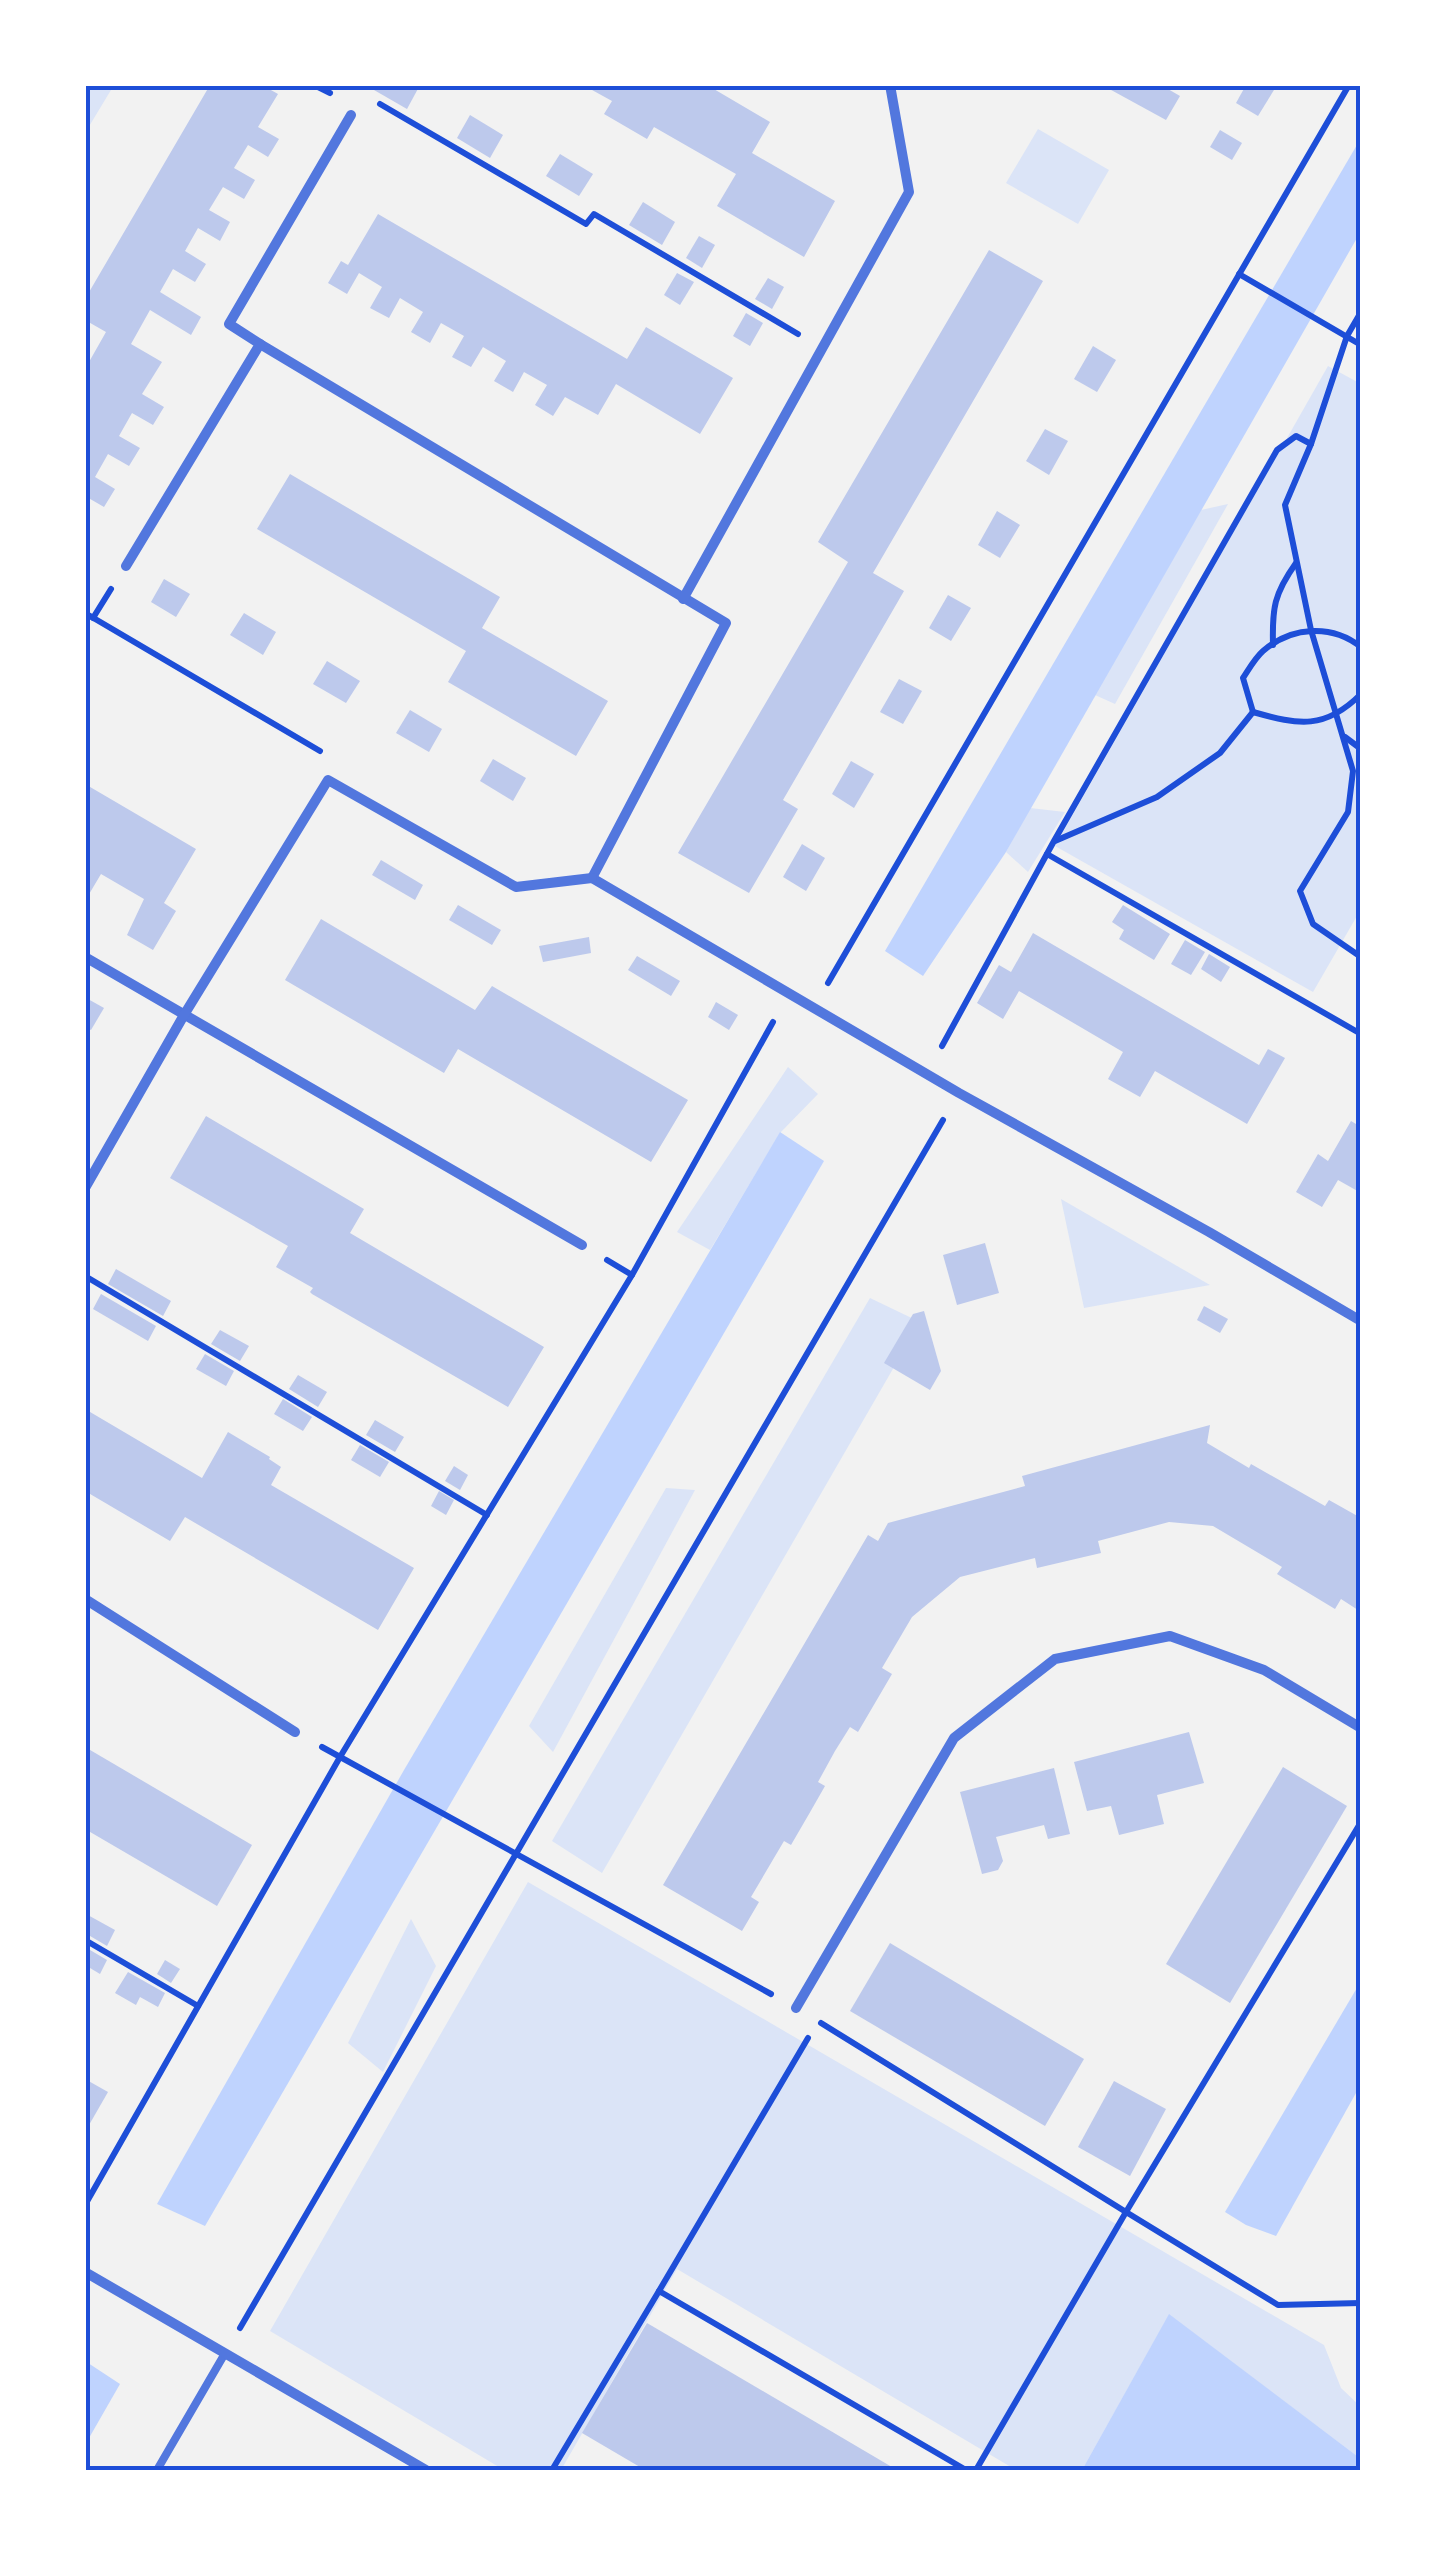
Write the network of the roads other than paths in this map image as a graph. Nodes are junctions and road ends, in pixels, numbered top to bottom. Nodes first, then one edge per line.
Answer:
1 (890, 85) edge
2 (351, 115) road end
3 (260, 344) junction
4 (126, 566) dead end
5 (683, 599) junction
6 (592, 878) junction
7 (85, 957) edge
8 (184, 1014) junction
9 (85, 1188) edge
10 (582, 1245) dead end
11 (1361, 1321) edge
12 (85, 1599) edge
13 (1361, 1728) edge
14 (295, 1732) road end
15 (796, 2008) road end
16 (85, 2272) edge
17 (224, 2355) junction
18 (157, 2470) edge
19 (426, 2470) edge

1 - 5 street
2 - 3 street
3 - 4 street
3 - 5 street
5 - 6 street
6 - 8 street
6 - 11 street
7 - 8 street
8 - 9 street
8 - 10 street
12 - 14 street
13 - 15 street
16 - 17 street
17 - 18 lane
17 - 19 street

